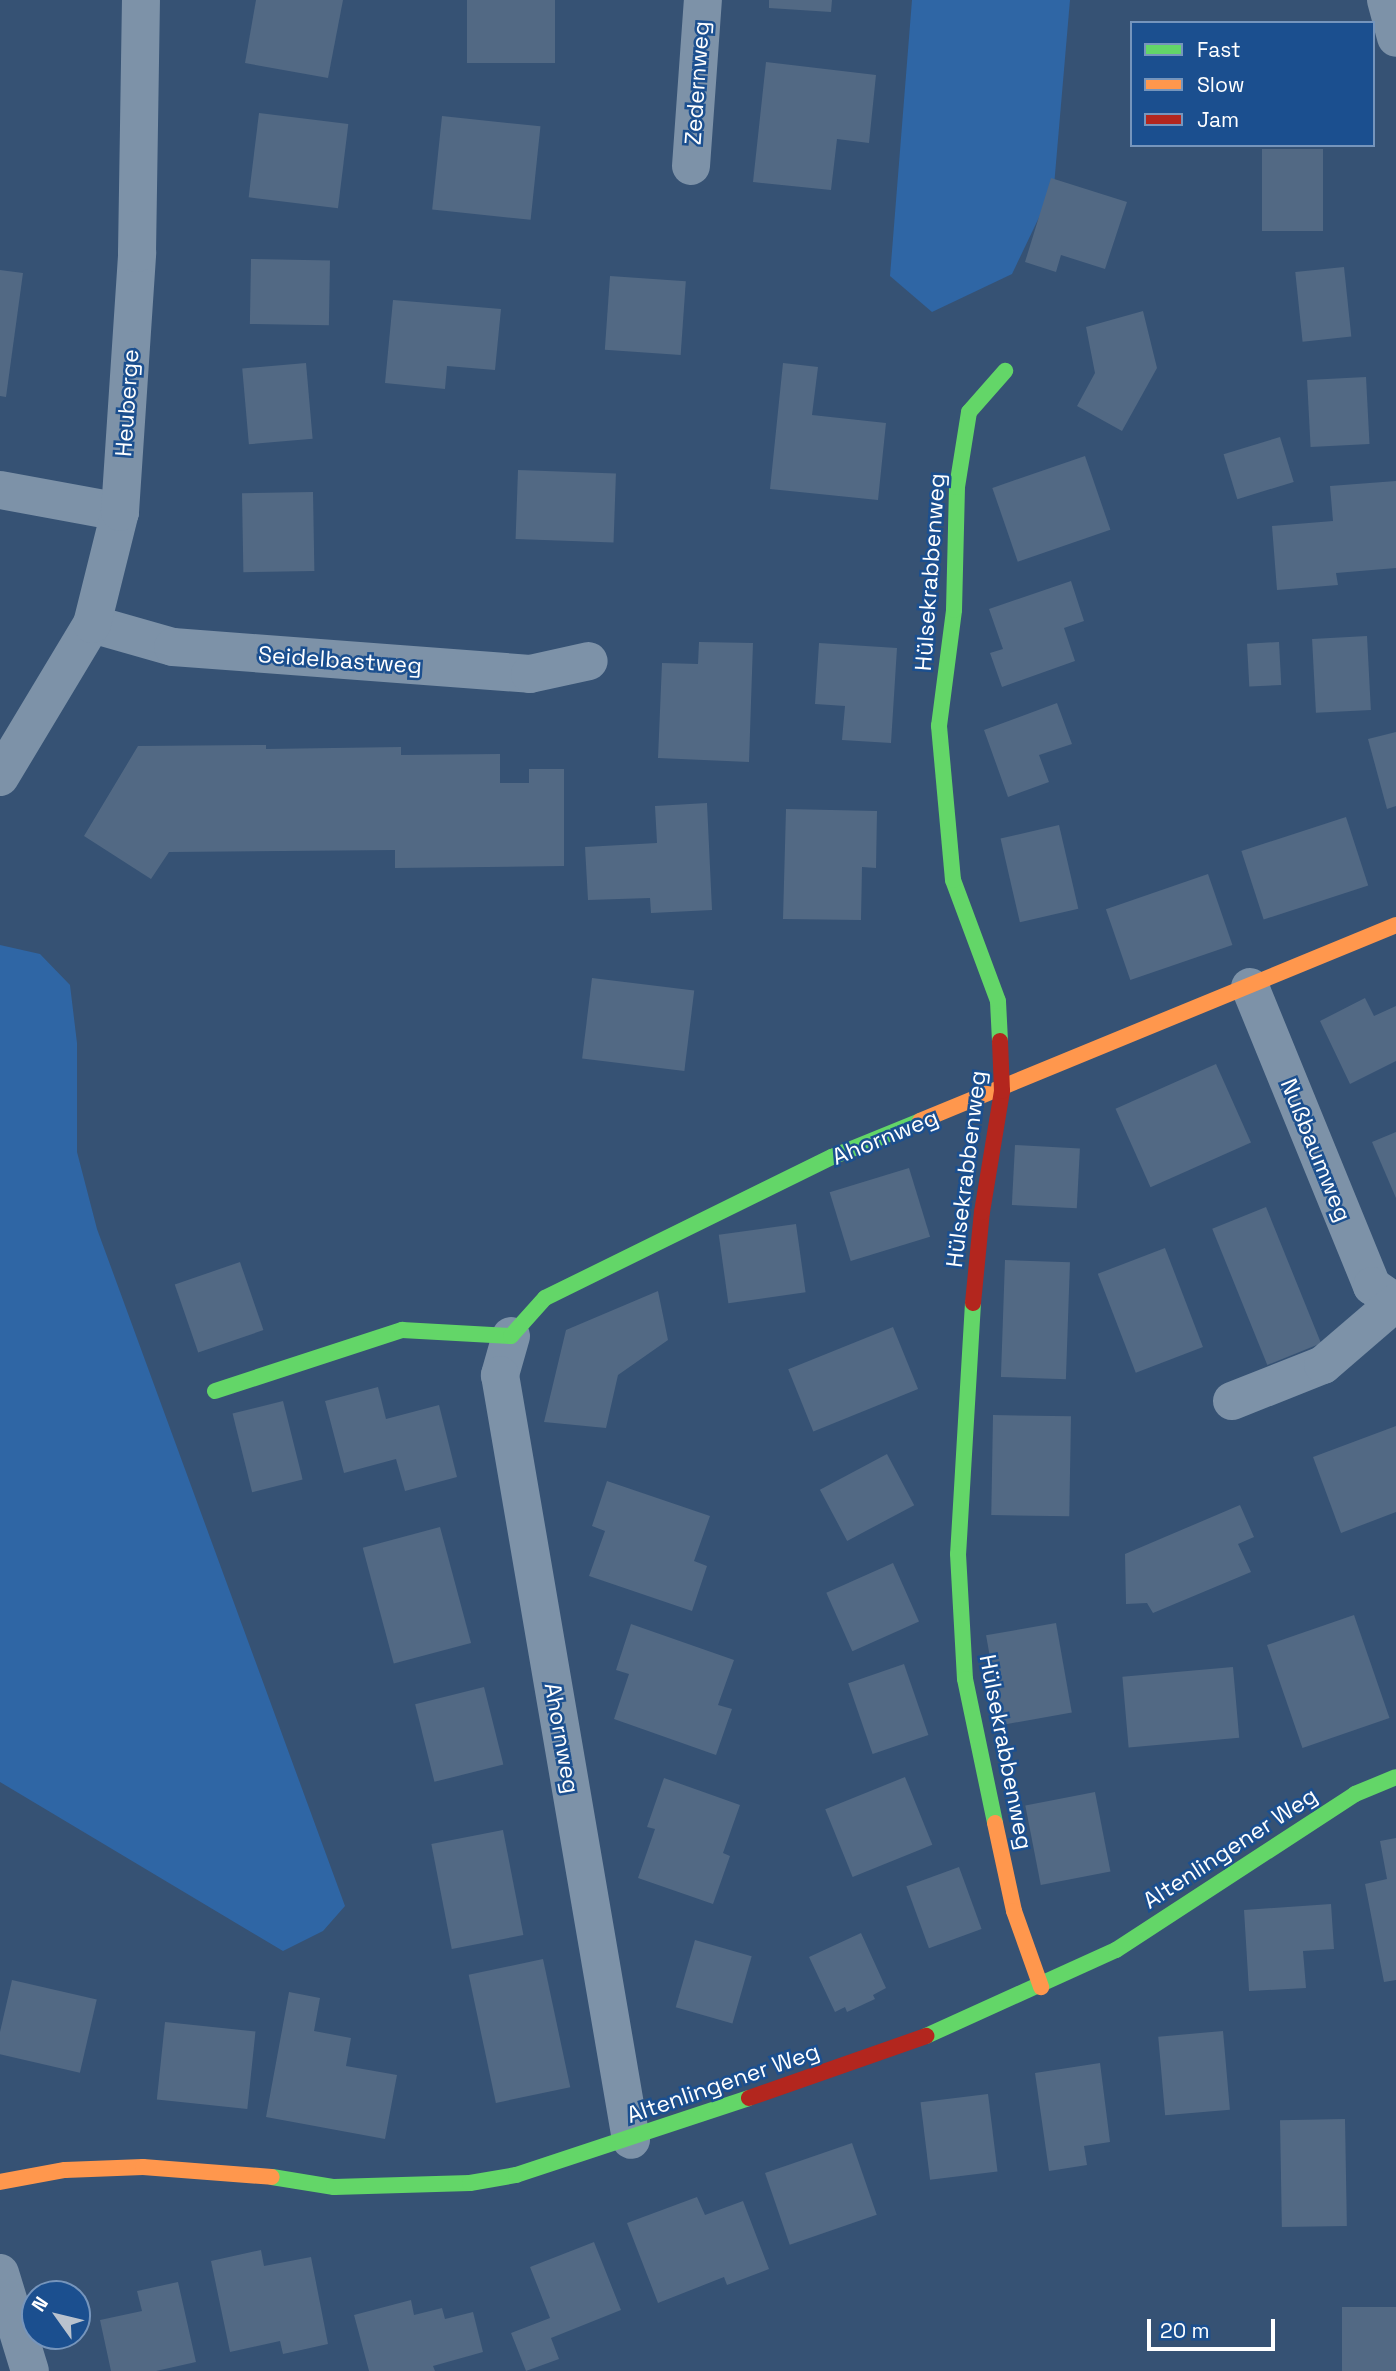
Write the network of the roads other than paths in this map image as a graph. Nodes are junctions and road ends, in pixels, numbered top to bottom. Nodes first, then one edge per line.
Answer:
1 (141, 0) edge
2 (703, 0) edge
3 (1386, 0) edge
4 (1396, 38) edge
5 (691, 166) dead end
6 (1005, 371) dead end
7 (0, 490) edge
8 (120, 512) junction
9 (92, 625) junction
10 (589, 661) dead end
11 (0, 777) edge
12 (1396, 925) edge
13 (1250, 987) junction
14 (1002, 1091) junction
15 (1395, 1303) edge
16 (511, 1336) junction
17 (215, 1391) dead end
18 (1232, 1401) dead end
19 (1396, 1777) edge
20 (1041, 1987) junction
21 (631, 2140) junction
22 (0, 2182) edge
23 (0, 2273) edge
24 (30, 2371) edge

1 - 8 street, Heuberge
2 - 5 street, Zedernweg
3 - 4 street
6 - 14 street, Hülsekrabbenweg
7 - 8 street
8 - 9 street, Heuberge
9 - 10 street, Seidelbastweg
9 - 11 street, Heuberge
12 - 13 street, Ahornweg
13 - 14 street, Ahornweg
13 - 15 street, Nußbaumweg
14 - 16 street, Ahornweg
14 - 20 street, Hülsekrabbenweg
15 - 18 street, Nußbaumweg
16 - 17 street
16 - 21 street, Ahornweg
19 - 20 street, Altenlingener Weg
20 - 21 street, Altenlingener Weg
21 - 22 street, Altenlingener Weg
23 - 24 street

